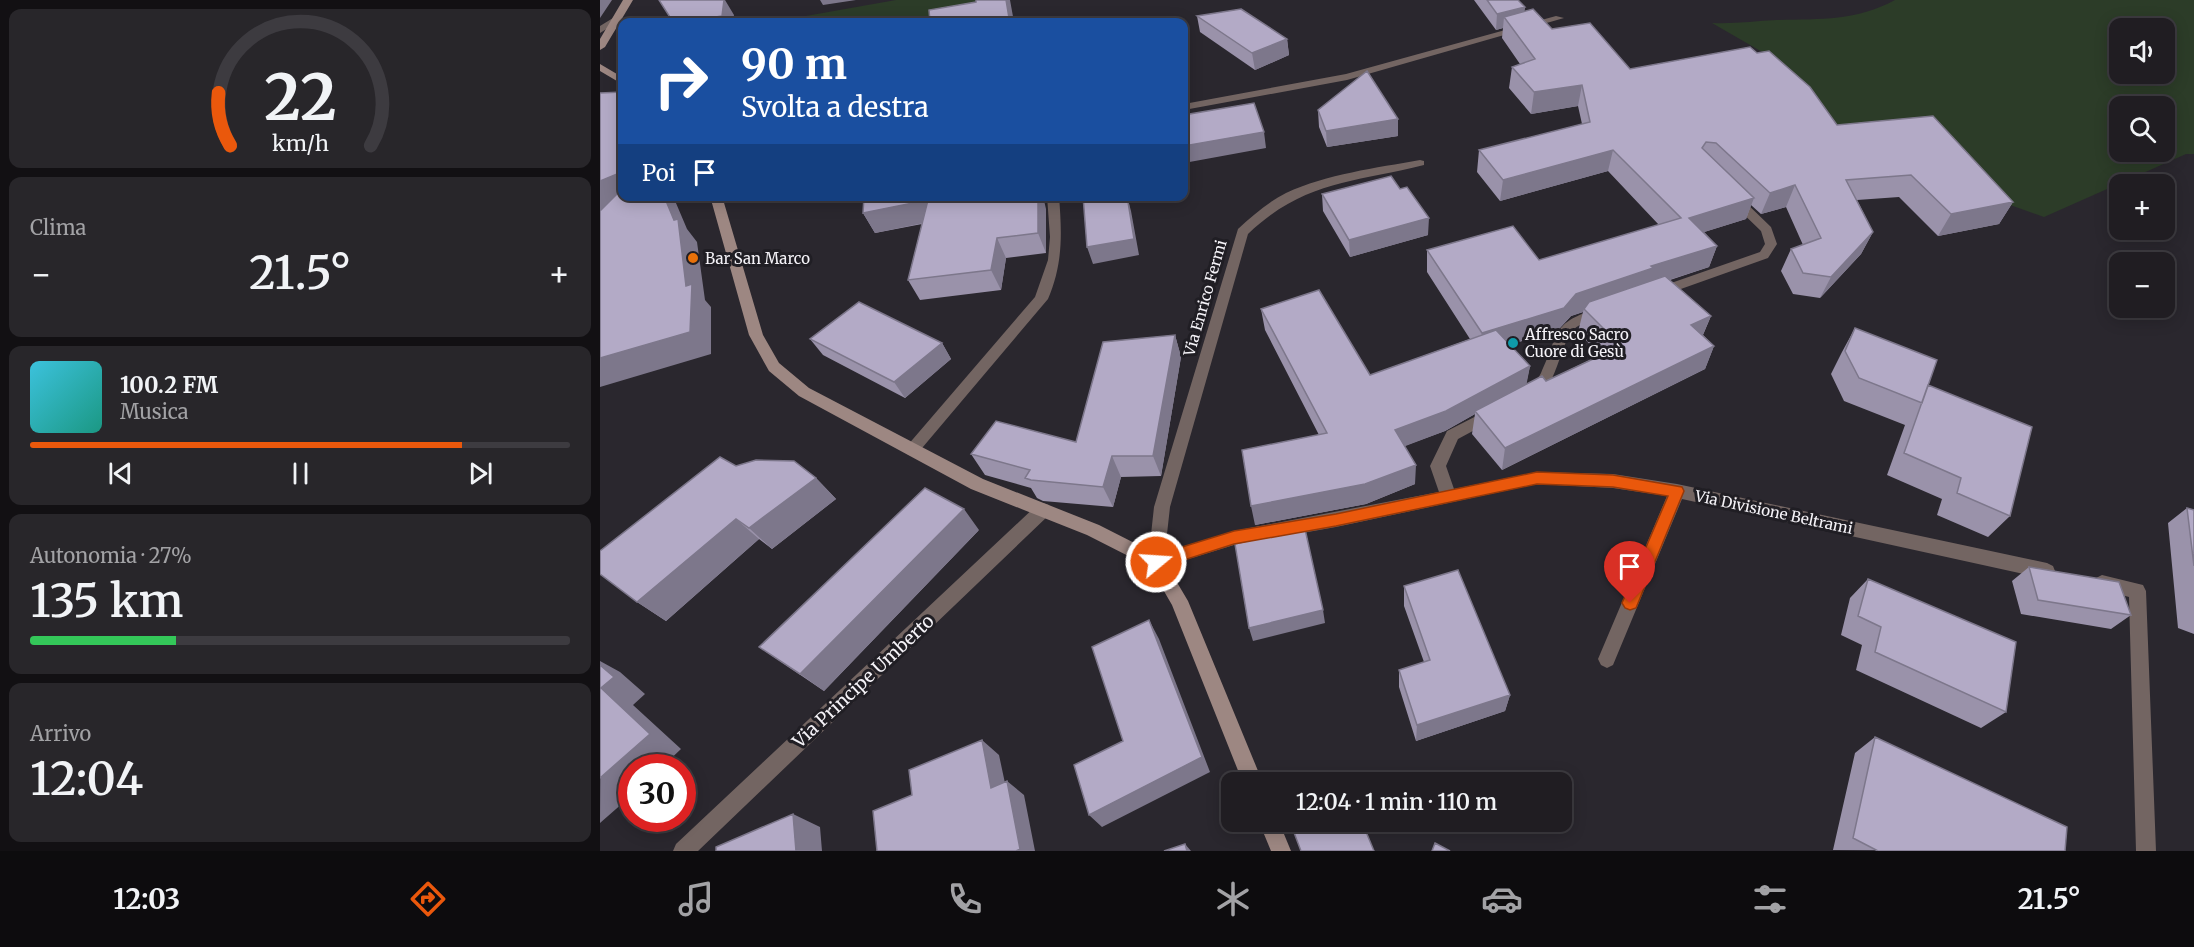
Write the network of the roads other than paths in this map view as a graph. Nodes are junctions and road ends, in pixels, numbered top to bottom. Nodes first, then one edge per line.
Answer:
1 (628, 0) edge
2 (1559, 18) dead end
3 (616, 20) junction
4 (600, 30) edge
5 (600, 47) edge
6 (600, 67) edge
7 (618, 78) edge
8 (1188, 106) edge
9 (1420, 163) dead end
10 (1727, 191) edge
11 (717, 201) edge
12 (1053, 201) edge
13 (1646, 297) edge
14 (1614, 308) edge
15 (1518, 400) edge
16 (1499, 410) edge
17 (912, 450) junction
18 (1677, 491) junction
19 (1449, 496) junction
20 (1043, 510) junction
21 (1156, 562) junction
22 (1607, 660) dead end
23 (1249, 772) edge
24 (1273, 832) edge
25 (683, 851) edge
26 (1281, 851) edge
27 (2146, 851) edge

1 - 3 street
2 - 8 street
3 - 4 street
3 - 5 street
6 - 7 street
9 - 21 street, Via Enrico Fermi
10 - 13 street
11 - 17 street
12 - 17 street
14 - 15 street
16 - 19 street
17 - 20 street
18 - 19 street, Via Divisione Beltrami
18 - 22 street
18 - 27 street, Via Divisione Beltrami
19 - 21 street, Via Divisione Beltrami
20 - 21 street
20 - 25 street, Via Principe Umberto
21 - 23 street
24 - 26 street

